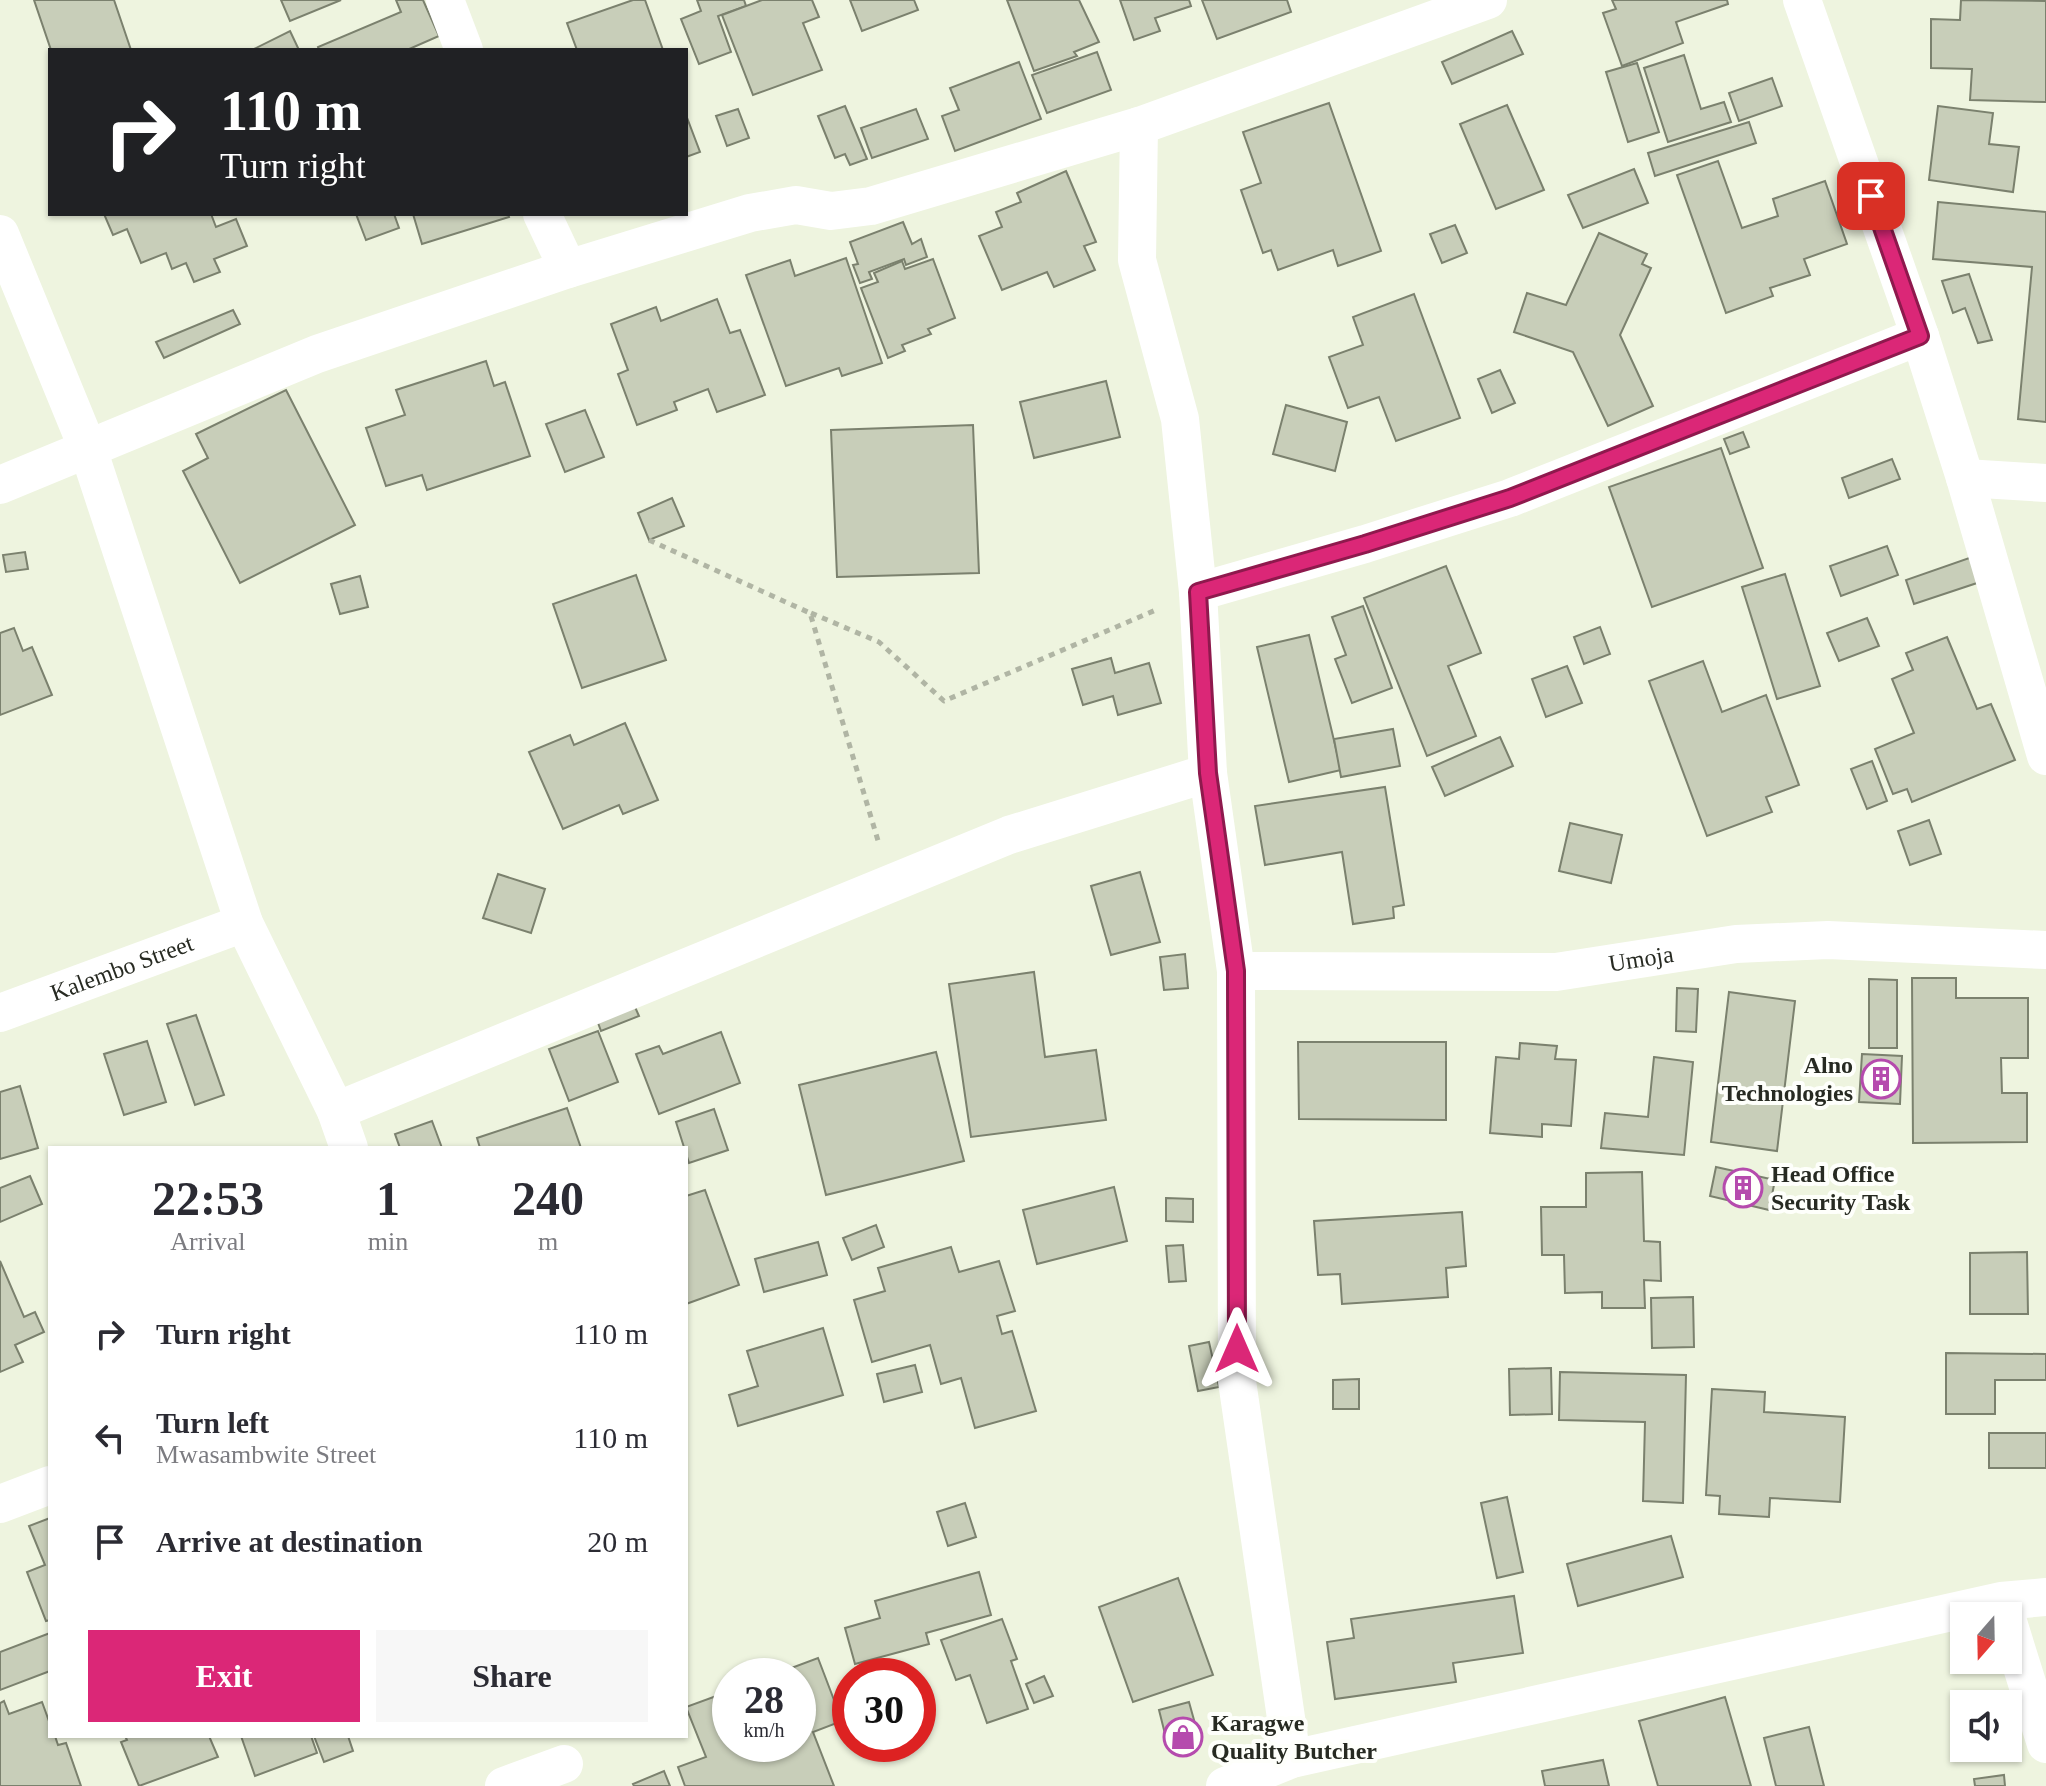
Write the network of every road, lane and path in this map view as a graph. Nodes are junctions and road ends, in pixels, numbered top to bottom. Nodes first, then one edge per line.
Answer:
1 (445, 0) edge
2 (1488, 0) edge
3 (1802, 0) edge
4 (463, 48) edge
5 (1139, 126) junction
6 (543, 216) edge
7 (0, 234) edge
8 (568, 269) junction
9 (1920, 336) junction
10 (88, 449) junction
11 (1965, 478) junction
12 (2046, 483) edge
13 (0, 485) edge
14 (649, 540) dead end
15 (1198, 592) junction
16 (810, 613) junction
17 (2046, 756) edge
18 (1208, 773) junction
19 (891, 883) junction
20 (244, 923) junction
21 (2046, 950) edge
22 (1236, 971) junction
23 (0, 1013) edge
24 (336, 1111) junction
25 (348, 1146) edge
26 (48, 1486) edge
27 (0, 1504) edge
28 (2046, 1597) edge
29 (2022, 1606) edge
30 (1950, 1624) edge
31 (2022, 1667) edge
32 (2046, 1744) edge
33 (1292, 1759) junction
34 (564, 1762) edge
35 (504, 1786) edge
36 (1225, 1786) edge

1 - 4 street
2 - 5 street
3 - 9 street
5 - 8 street
5 - 15 street
6 - 8 street
7 - 10 street
8 - 10 street
9 - 11 street
9 - 15 street
10 - 13 street
10 - 20 street
11 - 12 street
11 - 17 street
14 - 16 path
15 - 16 path
15 - 18 street
16 - 19 path
18 - 19 street
18 - 22 street
19 - 24 street
20 - 23 street, Kalembo Street
20 - 24 street
21 - 22 street, Umoja
22 - 33 street
24 - 25 street
26 - 27 street
28 - 29 street
30 - 33 street
31 - 32 street
33 - 36 street
34 - 35 street

